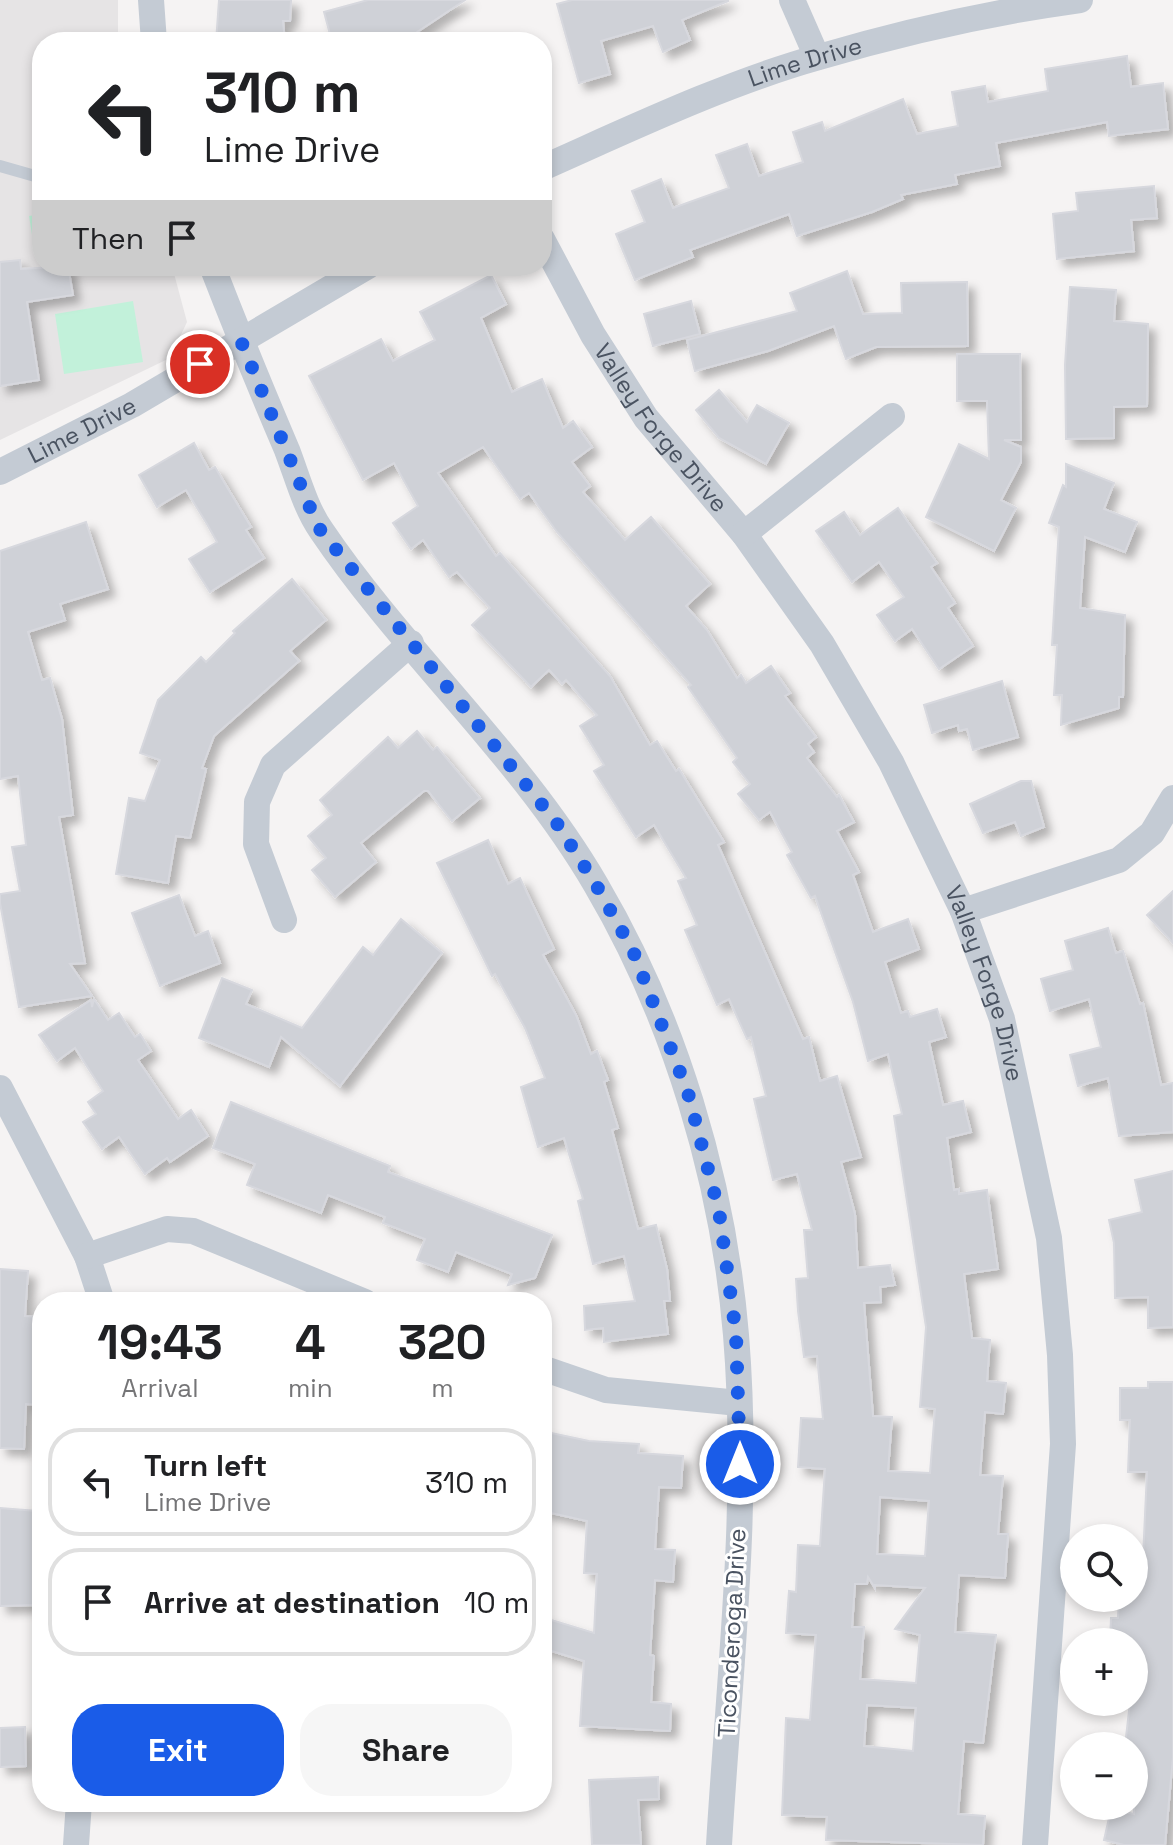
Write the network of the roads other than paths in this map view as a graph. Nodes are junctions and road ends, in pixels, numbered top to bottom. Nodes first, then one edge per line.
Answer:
1 (151, 0) edge
2 (792, 0) edge
3 (1080, 0) edge
4 (153, 32) edge
5 (817, 57) junction
6 (552, 164) edge
7 (0, 166) edge
8 (32, 175) edge
9 (552, 258) edge
10 (216, 276) edge
11 (351, 276) edge
12 (241, 341) junction
13 (892, 416) dead end
14 (0, 472) edge
15 (744, 534) junction
16 (411, 643) junction
17 (1173, 798) edge
18 (963, 911) junction
19 (284, 920) dead end
20 (0, 1088) edge
21 (87, 1256) junction
22 (99, 1292) edge
23 (341, 1292) edge
24 (552, 1371) edge
25 (739, 1403) junction
26 (78, 1812) edge
27 (76, 1845) edge
28 (719, 1845) edge
29 (1035, 1845) edge

1 - 4 street
2 - 5 street
3 - 5 street, Lime Drive
5 - 6 street, Lime Drive
7 - 8 lane
9 - 15 street, Valley Forge Drive
10 - 12 street, Ticonderoga Drive
11 - 12 street, Lime Drive
12 - 14 street, Lime Drive
12 - 16 street, Ticonderoga Drive
13 - 15 street
15 - 18 street, Valley Forge Drive
16 - 19 street
16 - 25 street, Ticonderoga Drive
17 - 18 street
18 - 29 street, Valley Forge Drive
20 - 21 street
21 - 22 street
21 - 23 street
24 - 25 street
25 - 28 street, Ticonderoga Drive
26 - 27 street

